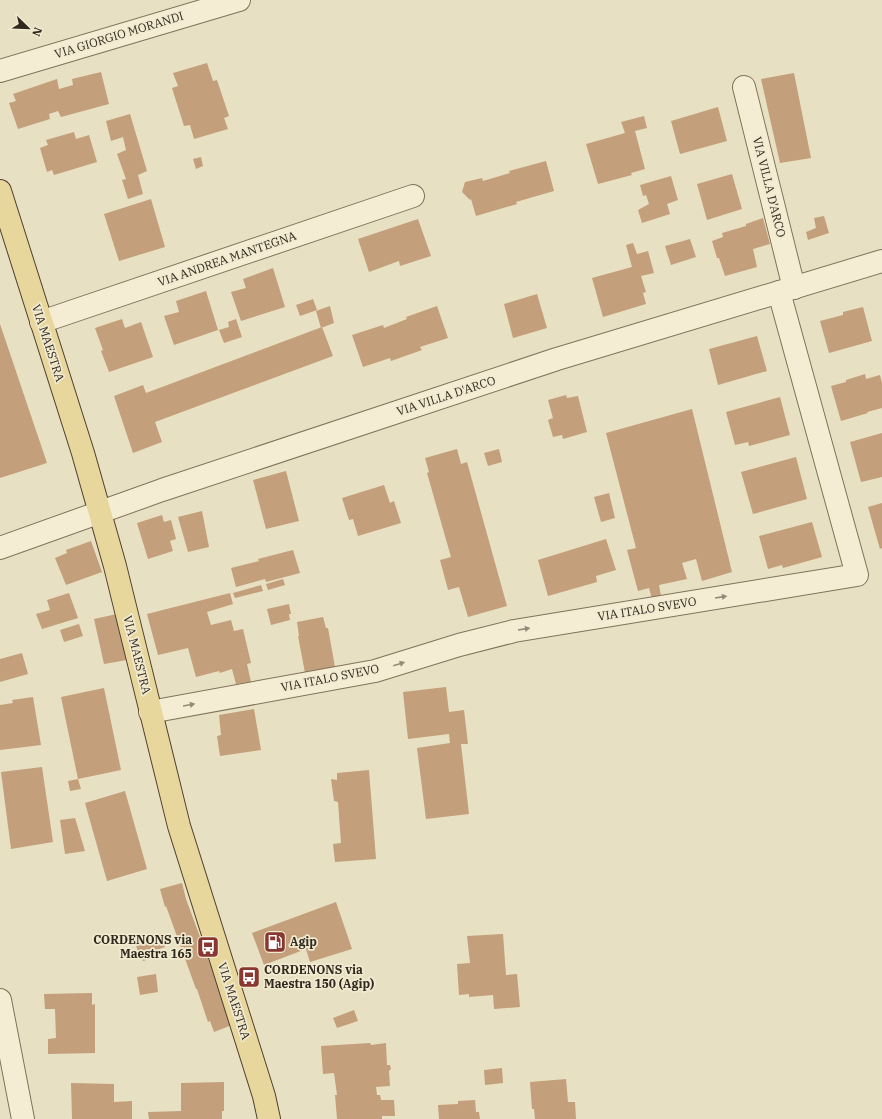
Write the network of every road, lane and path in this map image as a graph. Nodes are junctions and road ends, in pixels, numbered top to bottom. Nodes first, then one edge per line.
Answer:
1 (239, 0) edge
2 (0, 71) edge
3 (744, 87) dead end
4 (0, 191) edge
5 (413, 196) dead end
6 (882, 261) edge
7 (787, 290) junction
8 (41, 322) junction
9 (100, 513) junction
10 (0, 548) edge
11 (150, 712) junction
12 (0, 1000) edge
13 (24, 1119) edge
14 (269, 1119) edge

1 - 2 street, VIA GIORGIO MORANDI
3 - 7 street, VIA VILLA D'ARCO
4 - 8 main road, VIA MAESTRA
5 - 8 street, VIA ANDREA MANTEGNA
6 - 7 street, VIA VILLA D'ARCO
7 - 9 street, VIA VILLA D'ARCO
11 -> 7 street, VIA ITALO SVEVO
8 - 9 main road, VIA MAESTRA
9 - 10 street, VIA VILLA D'ARCO
9 - 11 main road, VIA MAESTRA
11 - 14 main road, VIA MAESTRA
12 - 13 street

